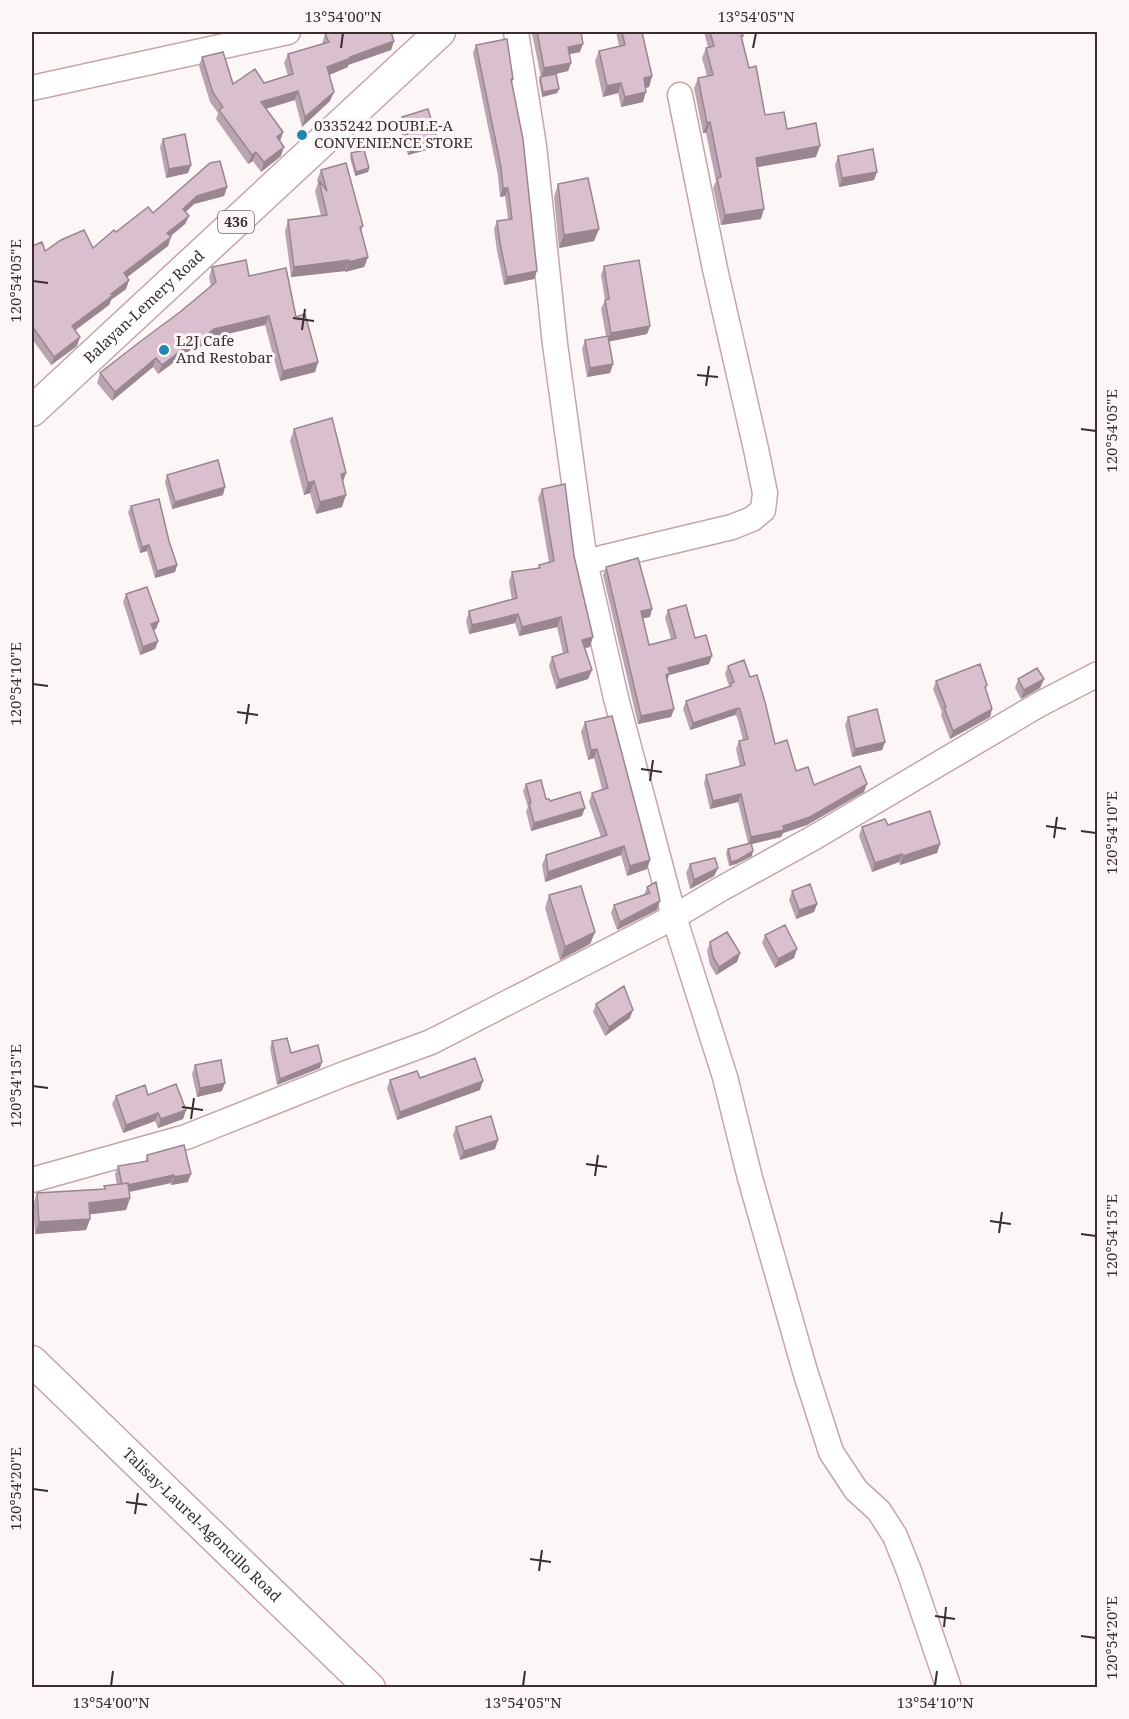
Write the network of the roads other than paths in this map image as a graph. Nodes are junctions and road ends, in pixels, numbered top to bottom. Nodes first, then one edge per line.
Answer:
1 (288, 32) edge
2 (440, 32) edge
3 (516, 32) edge
4 (32, 88) edge
5 (680, 95) dead end
6 (32, 411) edge
7 (585, 562) junction
8 (1098, 674) edge
9 (674, 917) junction
10 (32, 1180) edge
11 (32, 1361) edge
12 (370, 1688) edge
13 (949, 1688) edge

1 - 4 street
2 - 6 main road, Balayan-Lemery Road / 436
3 - 7 street
5 - 7 street
7 - 9 street
8 - 9 street
9 - 10 street
9 - 13 street
11 - 12 main road, Talisay-Laurel-Agoncillo Road

